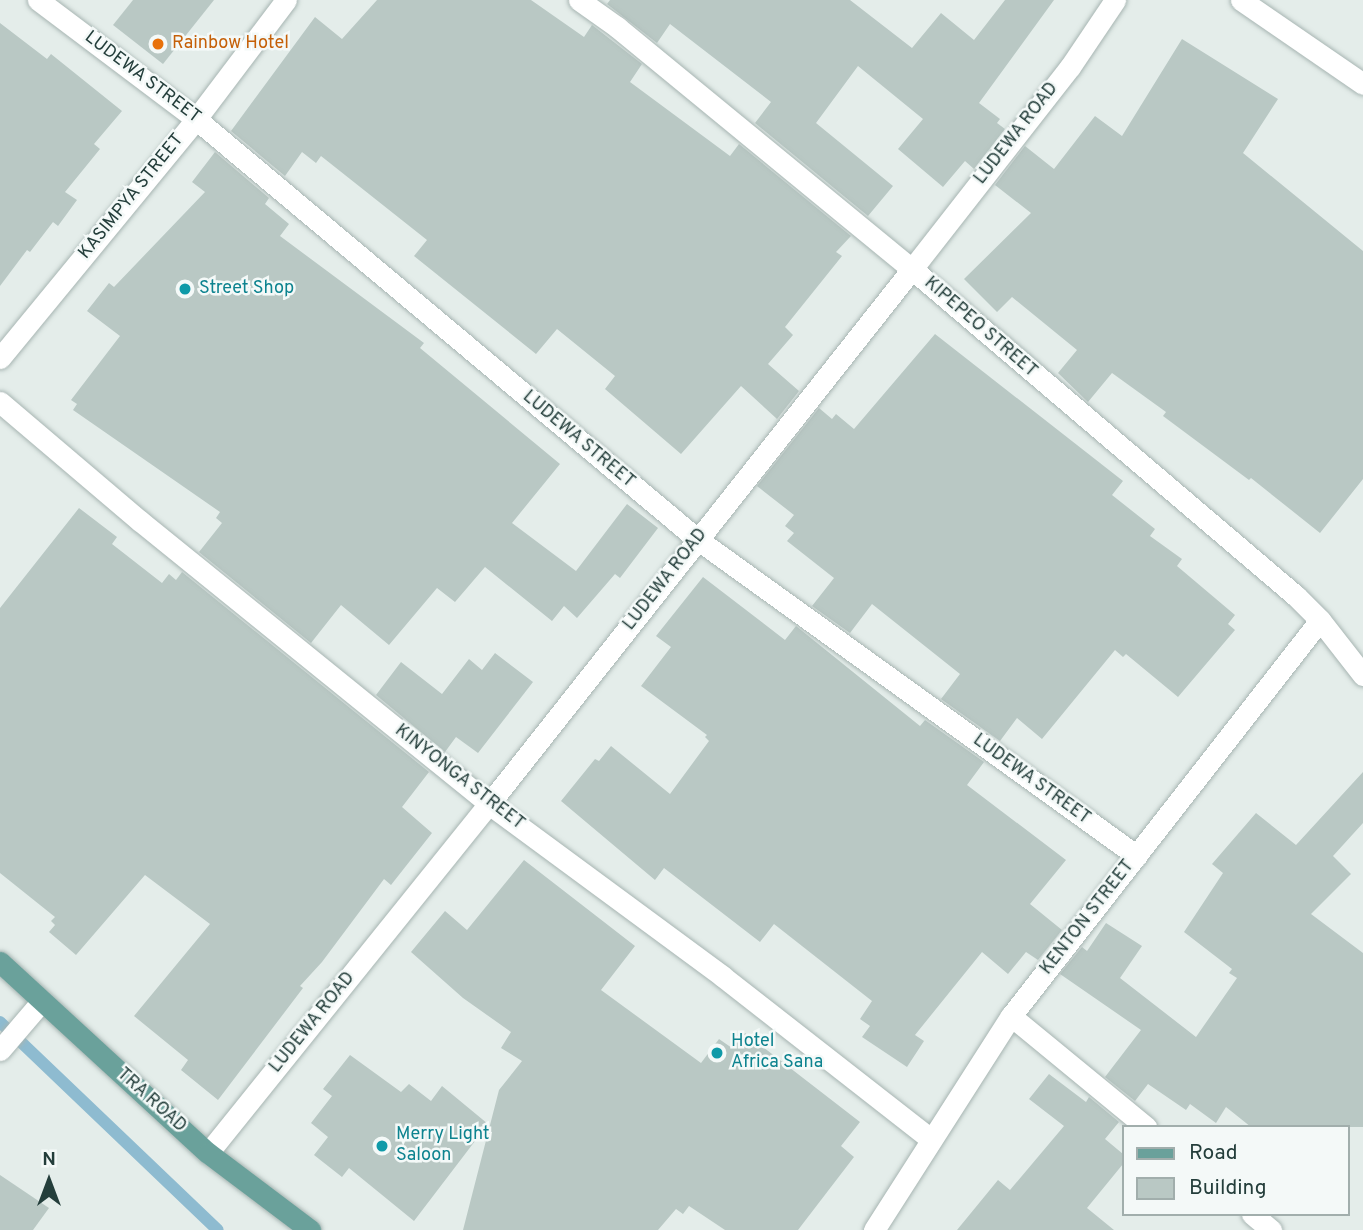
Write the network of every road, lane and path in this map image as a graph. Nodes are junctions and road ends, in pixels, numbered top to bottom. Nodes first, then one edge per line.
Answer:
1 (38, 0) edge
2 (286, 0) edge
3 (579, 0) edge
4 (1115, 0) edge
5 (1241, 0) edge
6 (1363, 84) edge
7 (196, 119) junction
8 (912, 269) junction
9 (0, 358) edge
10 (0, 402) edge
11 (697, 539) junction
12 (1320, 620) junction
13 (1363, 675) edge
14 (489, 804) junction
15 (1137, 856) junction
16 (0, 961) edge
17 (41, 1002) junction
18 (1011, 1016) junction
19 (0, 1050) edge
20 (1144, 1125) edge
21 (931, 1139) junction
22 (208, 1153) junction
23 (1254, 1216) edge
24 (310, 1230) edge
25 (874, 1230) edge
26 (1271, 1230) edge

1 - 7 street, LUDEWA STREET
2 - 7 street, KASIMPYA STREET
3 - 8 street, KIPEPEO STREET
4 - 8 street, LUDEWA ROAD
5 - 6 street
7 - 9 street, KASIMPYA STREET
7 - 11 street, LUDEWA STREET
8 - 11 street, LUDEWA ROAD
8 - 12 street, KIPEPEO STREET
10 - 14 street, KINYONGA STREET
11 - 14 street, LUDEWA ROAD
11 - 15 street, LUDEWA STREET
12 - 13 street, KIPEPEO STREET
12 - 15 street, KENTON STREET
14 - 21 street, KINYONGA STREET
14 - 22 street, LUDEWA ROAD
15 - 18 street, KENTON STREET
16 - 17 main road, TRA ROAD
17 - 19 street
17 - 22 main road, TRA ROAD
18 - 20 street
18 - 21 street, KENTON STREET
21 - 25 street, KENTON STREET
22 - 24 main road, TRA ROAD
23 - 26 street

